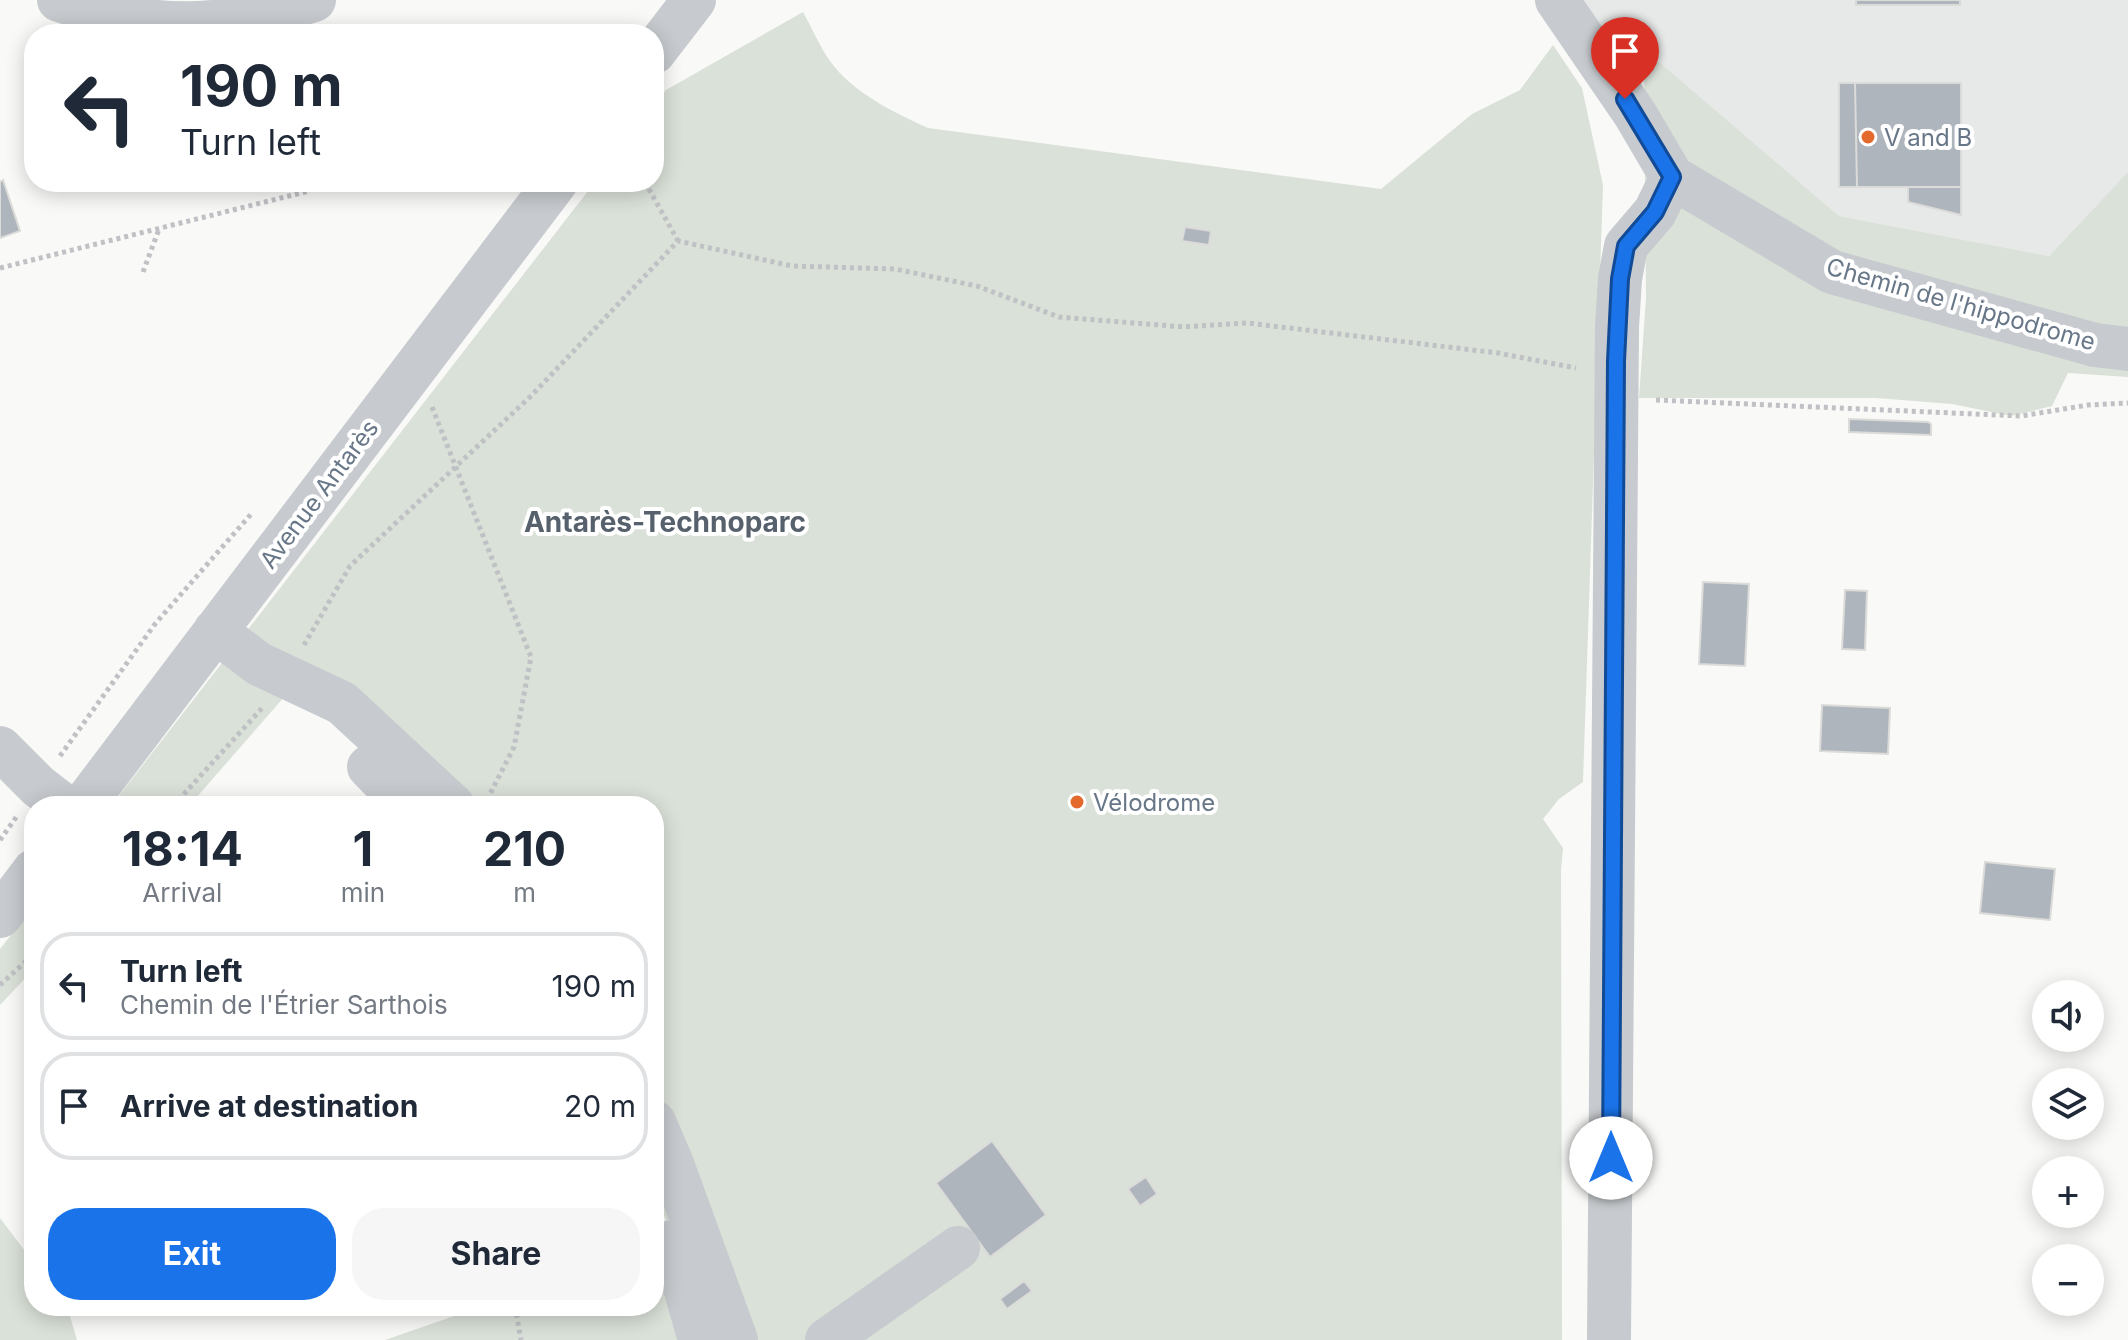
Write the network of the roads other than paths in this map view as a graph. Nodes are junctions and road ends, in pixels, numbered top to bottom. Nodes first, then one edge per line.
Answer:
1 (59, 0) edge
2 (314, 0) edge
3 (694, 0) edge
4 (1557, 0) edge
5 (175, 24) edge
6 (199, 24) edge
7 (664, 39) edge
8 (1672, 177) junction
9 (548, 192) edge
10 (2128, 349) edge
11 (215, 631) junction
12 (0, 748) edge
13 (369, 767) dead end
14 (51, 796) edge
15 (91, 796) edge
16 (397, 796) edge
17 (442, 796) edge
18 (24, 884) edge
19 (0, 916) edge
20 (664, 1145) edge
21 (664, 1219) edge
22 (958, 1248) dead end
23 (700, 1340) edge
24 (736, 1340) edge
25 (827, 1340) edge
26 (1609, 1340) edge

1 - 5 street
2 - 6 street
3 - 7 street
4 - 8 street
8 - 10 street, Chemin de l'hippodrome
8 - 26 street
9 - 11 street, Avenue Antarès
11 - 15 street, Avenue Antarès
11 - 17 street
12 - 14 street
13 - 16 street
18 - 19 street
20 - 24 street
21 - 23 street
22 - 25 street

